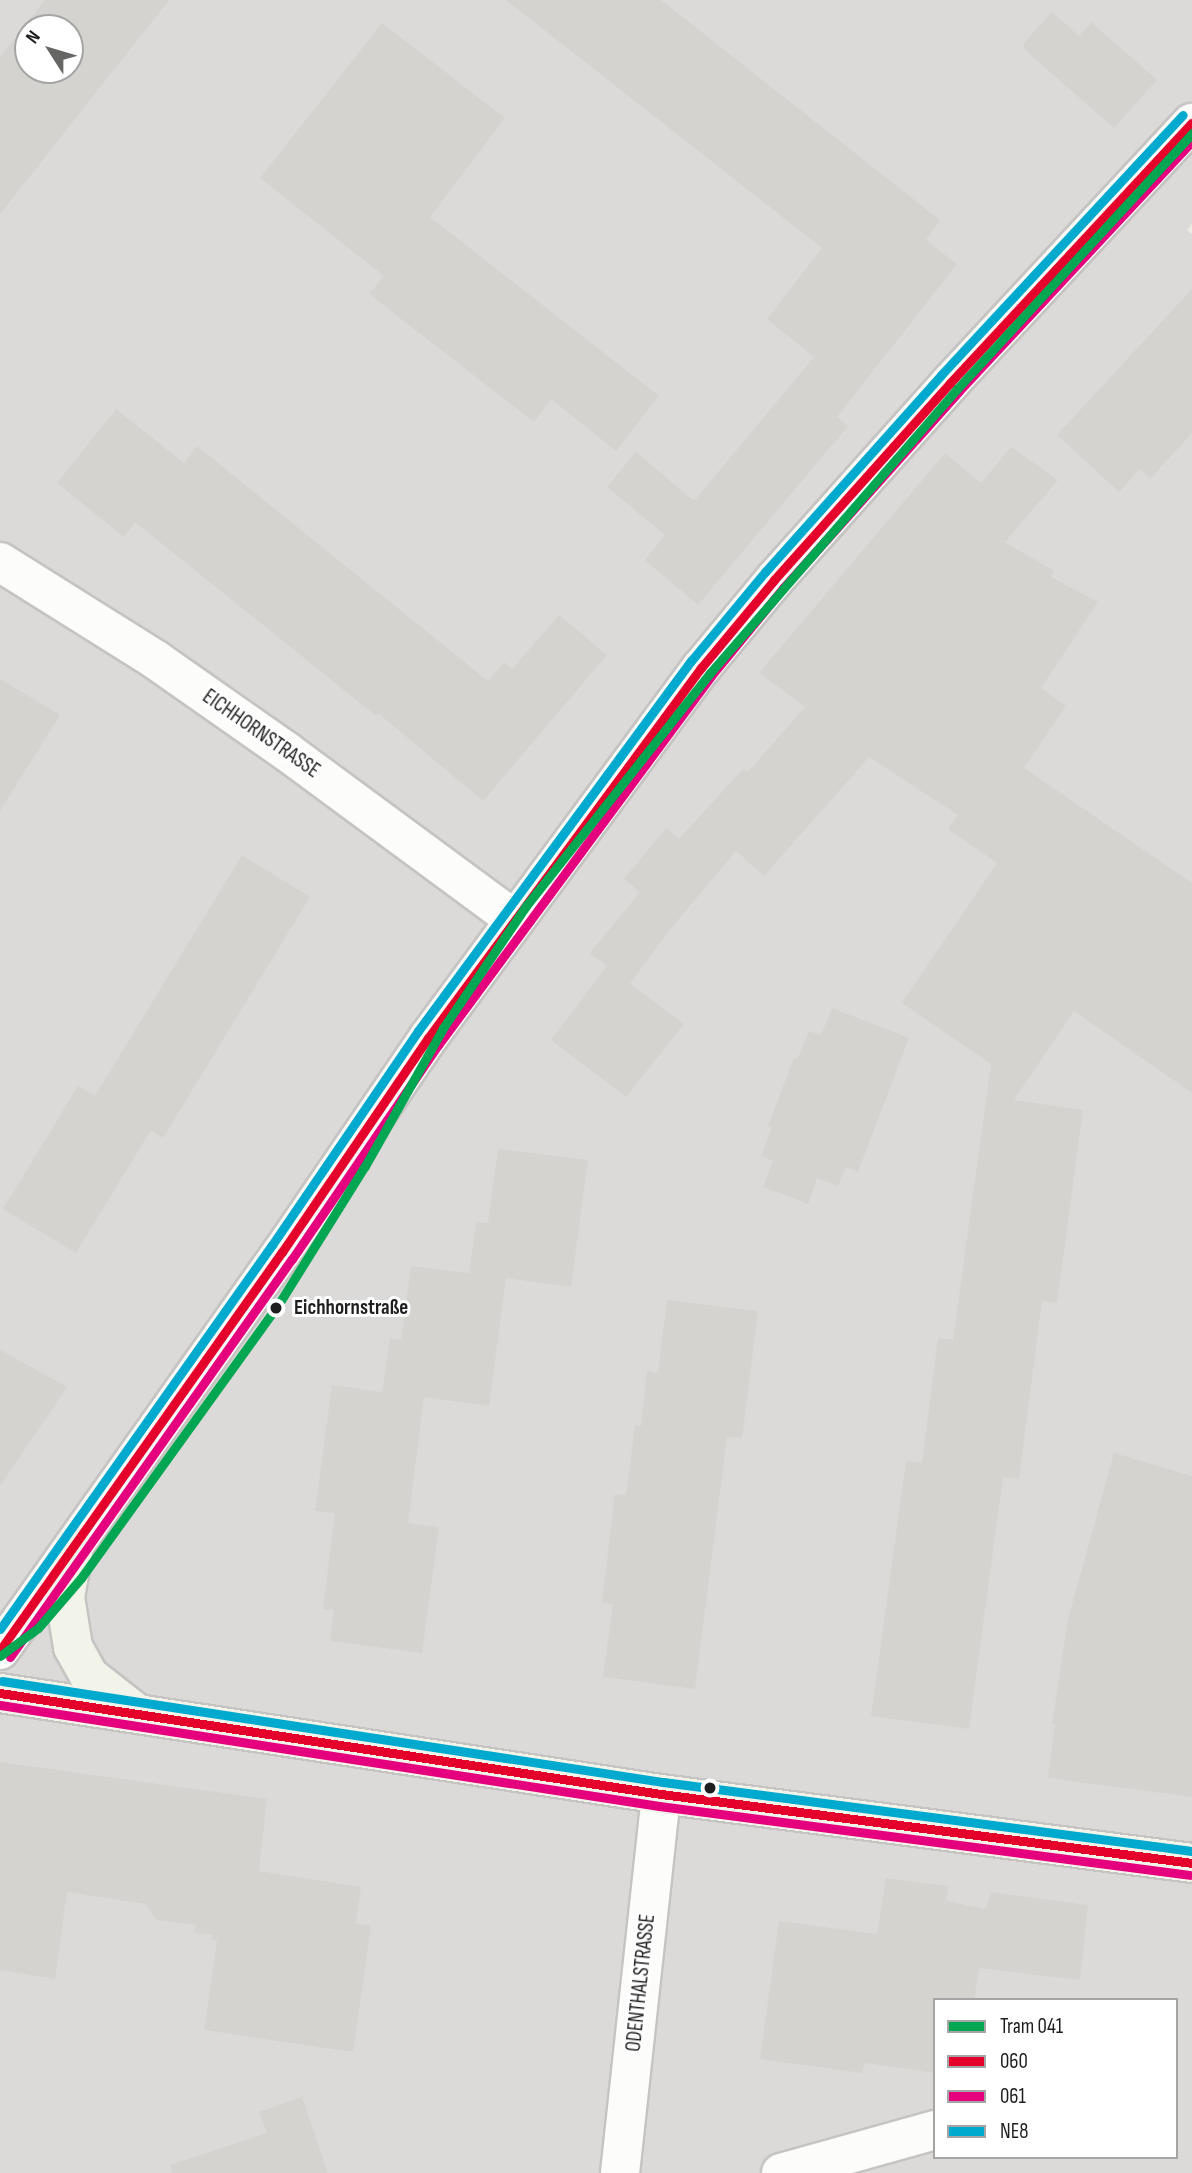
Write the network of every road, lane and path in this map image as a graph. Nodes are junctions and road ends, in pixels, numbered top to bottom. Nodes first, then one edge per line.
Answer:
1 (1192, 123) edge
2 (0, 562) edge
3 (514, 919) junction
4 (74, 1546) junction
5 (0, 1650) edge
6 (0, 1693) edge
7 (136, 1713) junction
8 (661, 1794) junction
9 (1192, 1863) edge
10 (933, 2131) edge
11 (620, 2173) edge
12 (781, 2173) edge

1 - 3 street
2 - 3 street, EICHHORNSTRASSE
3 - 4 street
4 - 5 street
4 - 7 main road
6 - 7 main road
7 - 8 main road
8 - 9 main road
8 - 11 street, ODENTHALSTRASSE
10 - 12 street

